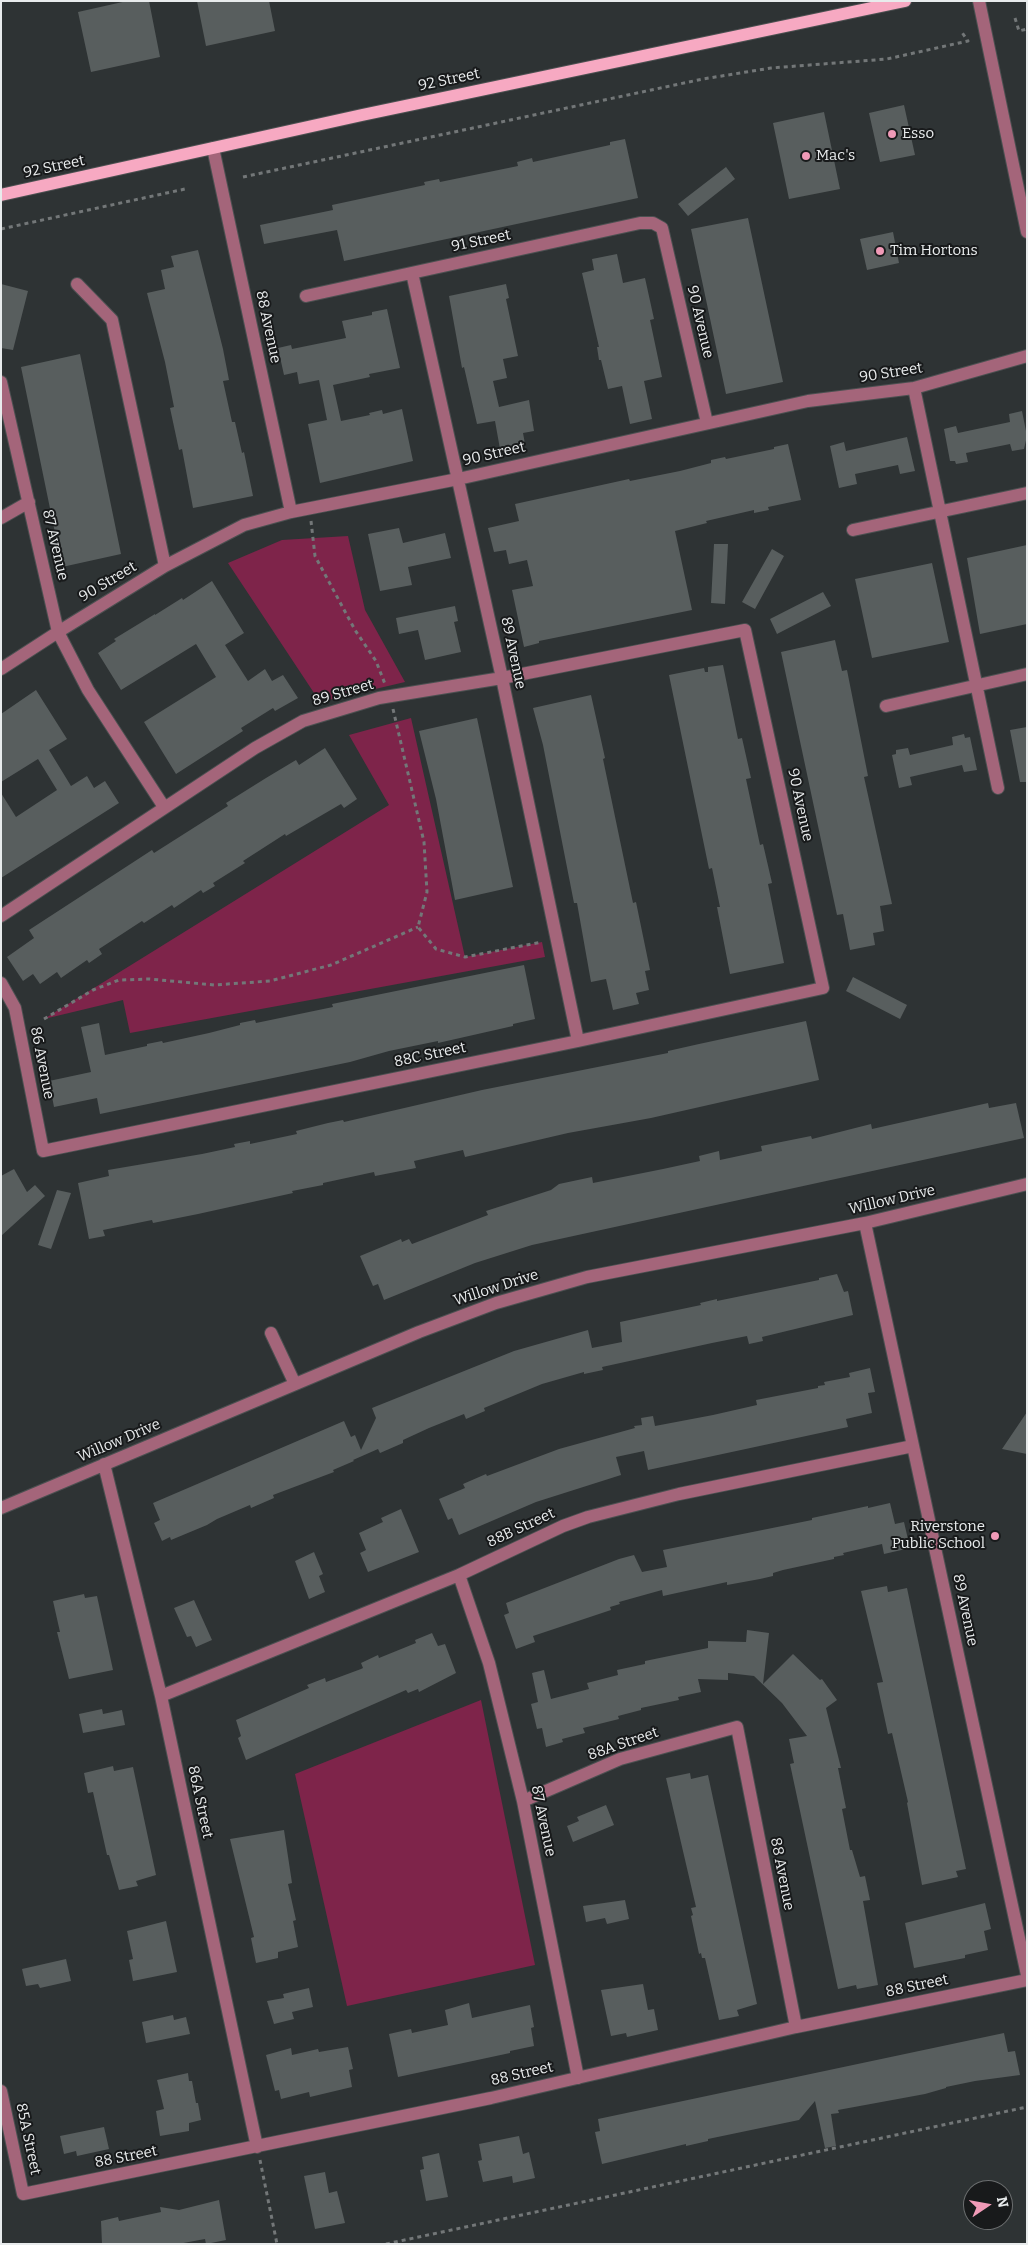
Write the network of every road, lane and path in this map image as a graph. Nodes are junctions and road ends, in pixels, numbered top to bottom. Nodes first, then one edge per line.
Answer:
1 (905, 1) edge
2 (979, 1) edge
3 (1015, 18) dead end
4 (1027, 29) edge
5 (961, 31) dead end
6 (213, 148) junction
7 (243, 177) dead end
8 (185, 189) dead end
9 (1, 195) edge
10 (662, 228) joint
11 (1, 229) edge
12 (1027, 232) edge
13 (412, 273) junction
14 (77, 284) dead end
15 (306, 296) dead end
16 (1027, 356) edge
17 (1, 382) edge
18 (914, 388) junction
19 (706, 423) junction
20 (458, 479) junction
21 (1027, 493) edge
22 (29, 502) junction
23 (309, 508) junction
24 (940, 511) junction
25 (291, 512) junction
26 (1, 518) edge
27 (853, 530) dead end
28 (165, 566) junction
29 (745, 630) joint
30 (58, 632) junction
31 (1, 669) edge
32 (1027, 674) edge
33 (502, 678) junction
34 (977, 686) junction
35 (390, 697) junction
36 (886, 706) dead end
37 (998, 788) dead end
38 (164, 807) junction
39 (1, 916) edge
40 (418, 927) junction
41 (542, 942) dead end
42 (1, 983) edge
43 (823, 988) joint
44 (44, 1019) dead end
45 (578, 1041) junction
46 (43, 1151) joint
47 (1027, 1184) edge
48 (865, 1224) junction
49 (271, 1333) dead end
50 (295, 1384) junction
51 (913, 1446) junction
52 (104, 1464) junction
53 (1, 1508) edge
54 (460, 1575) junction
55 (161, 1696) junction
56 (737, 1727) joint
57 (523, 1801) junction
58 (1027, 1975) edge
59 (1027, 1980) edge
60 (796, 2027) junction
61 (578, 2078) junction
62 (1, 2091) edge
63 (1027, 2107) edge
64 (257, 2147) junction
65 (23, 2194) joint
66 (277, 2244) edge
67 (386, 2244) edge

1 - 6 main road, 92 Street
2 - 12 street
3 - 4 path
5 - 7 path
6 - 9 main road, 92 Street
6 - 25 street, 88 Avenue
8 - 11 path
10 - 13 street, 91 Street
10 - 19 street, 90 Avenue
13 - 15 street, 91 Street
13 - 20 street, 89 Avenue
14 - 28 street
16 - 18 street, 90 Street
17 - 22 street, 87 Avenue
18 - 19 street, 90 Street
18 - 24 street
19 - 20 street, 90 Street
20 - 23 street, 90 Street
20 - 33 street, 89 Avenue
21 - 24 street
22 - 26 street
22 - 30 street, 87 Avenue
23 - 25 street, 90 Street
23 - 35 path
24 - 27 street
24 - 34 street
25 - 28 street, 90 Street
28 - 30 street, 90 Street
29 - 33 street, 89 Street
29 - 43 street, 90 Avenue
30 - 31 street, 90 Street
30 - 38 street, 87 Avenue
32 - 34 street
33 - 35 street, 89 Street
33 - 45 street, 89 Avenue
34 - 36 street
34 - 37 street
35 - 38 street, 89 Street
35 - 40 path
38 - 39 street, 89 Street
40 - 41 path
40 - 44 path
42 - 46 street, 86 Avenue
43 - 45 street, 88C Street
45 - 46 street, 88C Street
47 - 48 street, Willow Drive
48 - 50 street, Willow Drive
48 - 51 street, 89 Avenue
49 - 50 street
50 - 52 street, Willow Drive
51 - 54 street, 88B Street
51 - 58 street, 89 Avenue
52 - 53 street, Willow Drive
52 - 55 street, 86A Street
54 - 55 street, 88B Street
54 - 57 street, 87 Avenue
55 - 64 street, 86A Street
56 - 57 street, 88A Street
56 - 60 street, 88 Avenue
57 - 61 street, 87 Avenue
59 - 60 street, 88 Street
60 - 61 street, 88 Street
61 - 64 street, 88 Street
62 - 65 street, 85A Street
63 - 67 path
64 - 65 street, 88 Street
64 - 66 path

